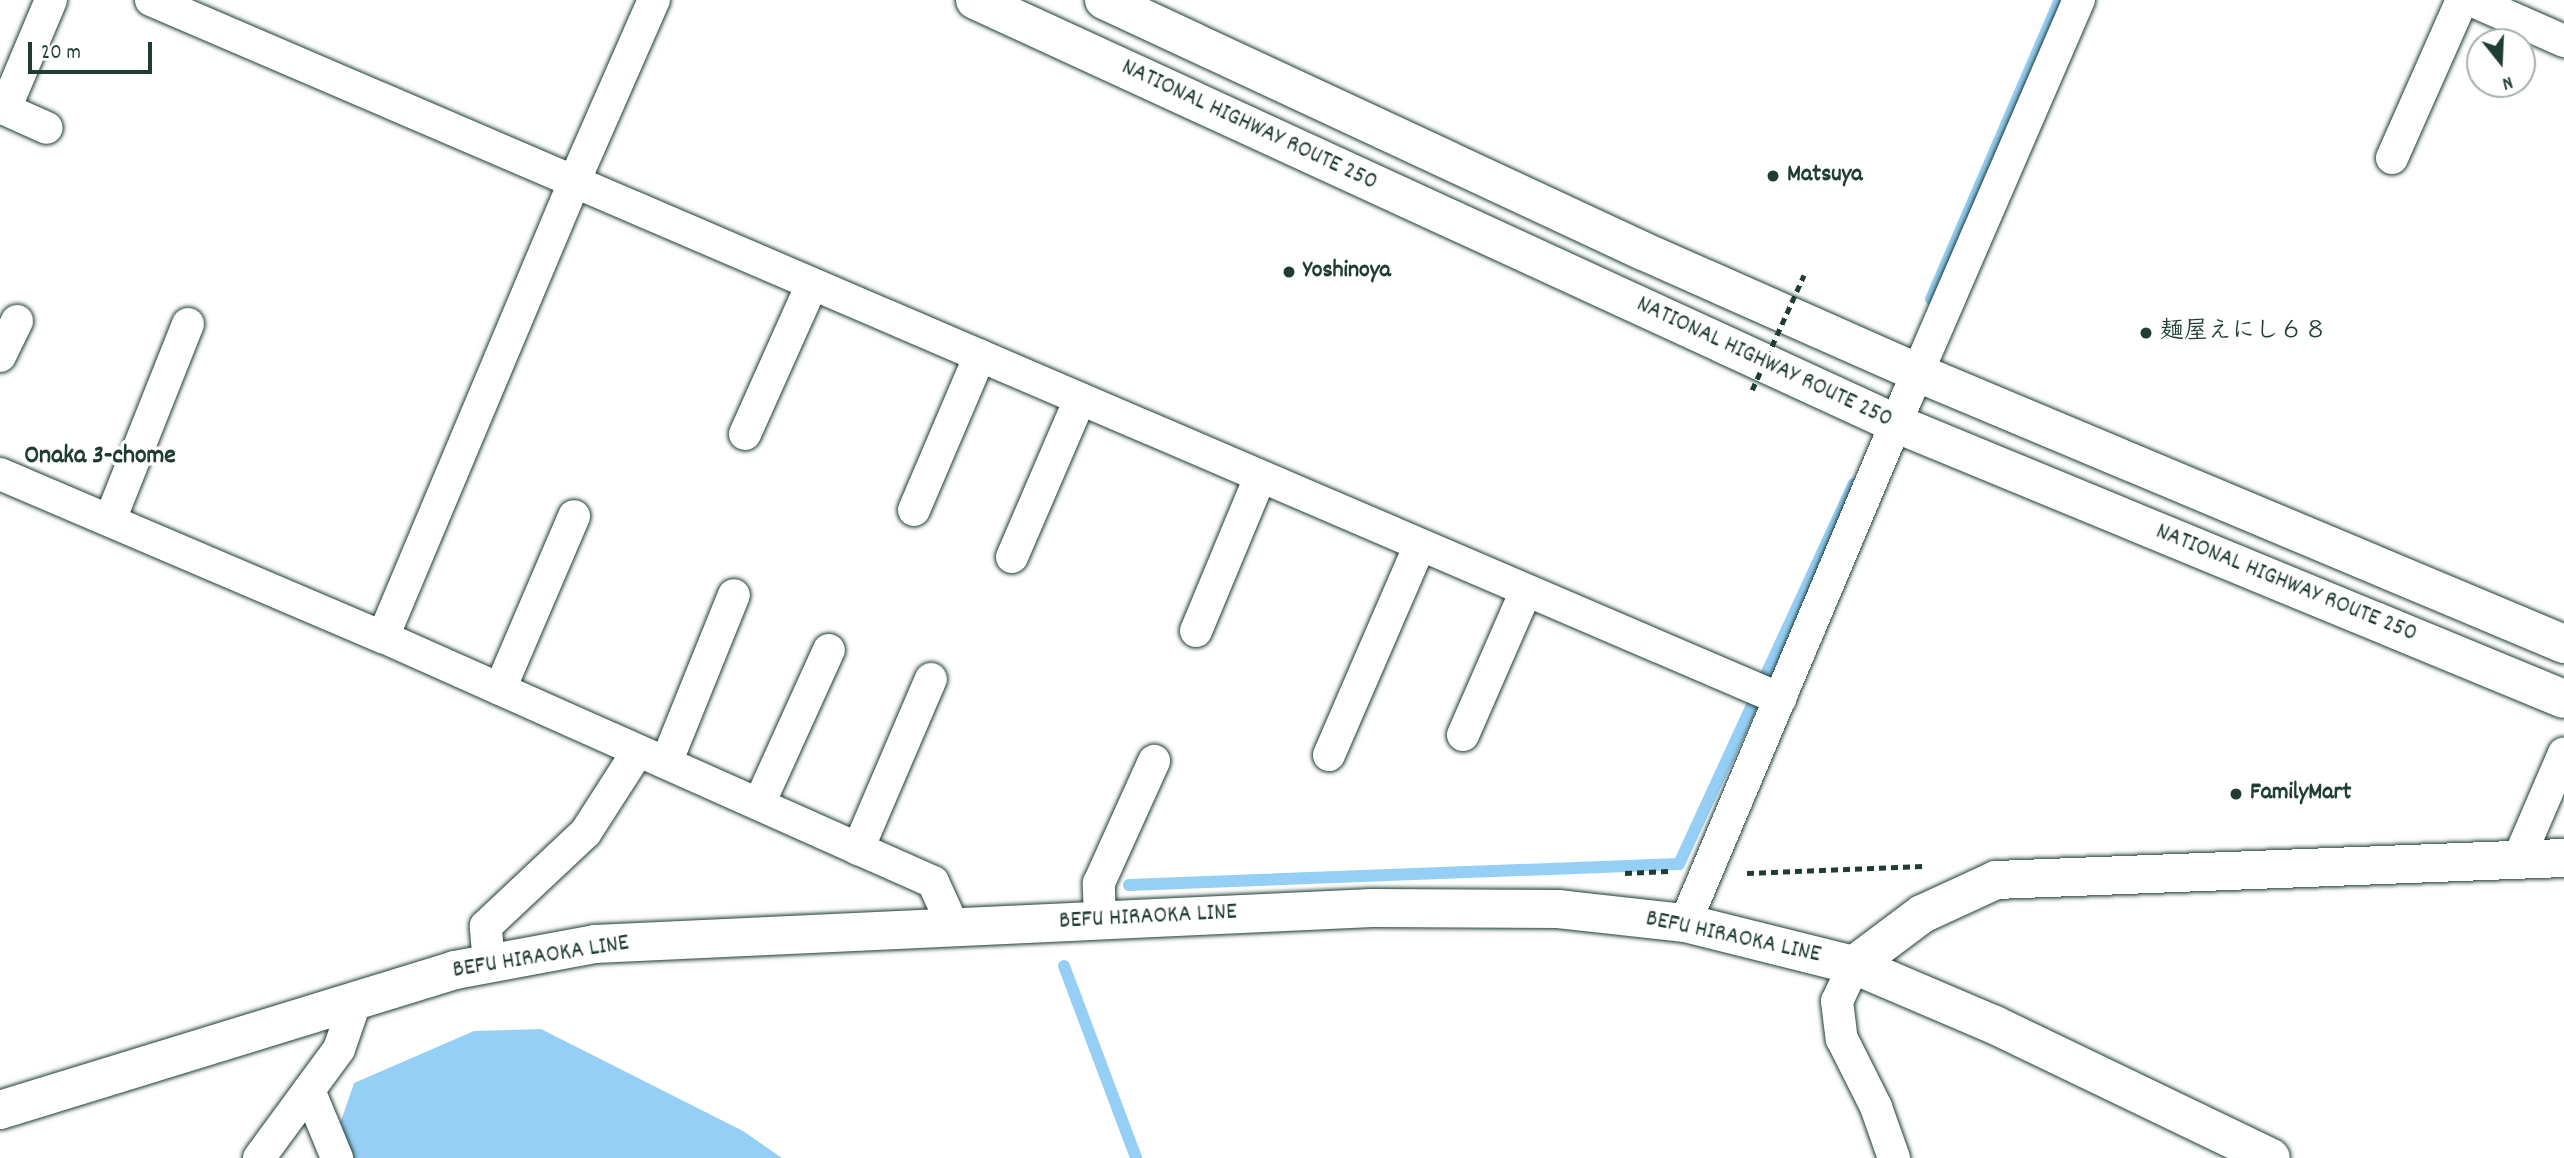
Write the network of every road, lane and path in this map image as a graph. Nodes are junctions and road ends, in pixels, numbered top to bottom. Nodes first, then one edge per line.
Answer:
1 (51, 0) edge
2 (151, 0) edge
3 (654, 0) edge
4 (975, 0) edge
5 (1104, 0) edge
6 (2079, 0) edge
7 (2462, 0) edge
8 (2471, 0) edge
9 (2564, 41) edge
10 (3, 108) edge
11 (47, 128) dead end
12 (2392, 159) dead end
13 (574, 182) junction
14 (1804, 275) dead end
15 (812, 284) junction
16 (16, 321) dead end
17 (188, 324) dead end
18 (979, 355) junction
19 (0, 356) edge
20 (1918, 373) junction
21 (1752, 390) dead end
22 (1080, 399) junction
23 (1897, 424) junction
24 (745, 435) dead end
25 (0, 474) edge
26 (1260, 477) junction
27 (914, 510) dead end
28 (574, 516) dead end
29 (110, 520) junction
30 (1420, 545) junction
31 (1012, 557) dead end
32 (1527, 591) junction
33 (734, 595) dead end
34 (1196, 631) dead end
35 (383, 637) junction
36 (2564, 644) edge
37 (829, 650) dead end
38 (930, 679) dead end
39 (500, 689) junction
40 (1780, 699) junction
41 (2564, 699) edge
42 (1463, 735) dead end
43 (2564, 753) edge
44 (1329, 755) dead end
45 (652, 757) junction
46 (1154, 761) dead end
47 (759, 804) junction
48 (858, 849) junction
49 (2564, 858) edge
50 (2518, 860) junction
51 (1100, 920) junction
52 (1685, 923) junction
53 (954, 928) junction
54 (489, 964) junction
55 (1854, 965) junction
56 (356, 1000) junction
57 (309, 1090) junction
58 (0, 1110) edge
59 (259, 1158) edge
60 (337, 1158) edge
61 (1894, 1158) edge
62 (2272, 1158) edge

1 - 10 street
2 - 13 street
3 - 13 street
4 - 23 main road, NATIONAL HIGHWAY ROUTE 250
5 - 20 main road, NATIONAL HIGHWAY ROUTE 250
6 - 20 street
7 - 12 street
8 - 9 street
10 - 11 street
13 - 15 street
13 - 35 street
14 - 21 path, bridge
15 - 18 street
15 - 24 street
16 - 19 street
17 - 29 street
18 - 22 street
18 - 27 street
20 - 23 street
20 - 36 main road, NATIONAL HIGHWAY ROUTE 250
22 - 26 street
22 - 31 street
23 - 40 street
23 - 41 main road, NATIONAL HIGHWAY ROUTE 250
25 - 29 street
26 - 30 street
26 - 34 street
28 - 39 street
29 - 35 street
30 - 32 street
30 - 44 street
32 - 40 street
32 - 42 street
33 - 45 street
35 - 39 street
37 - 47 street
38 - 48 street
39 - 45 street
40 - 52 street
43 - 50 street
45 - 47 street
45 - 54 street
46 - 51 street
47 - 48 street
48 - 53 street
49 - 50 main road
50 - 55 main road
51 - 52 main road, BEFU HIRAOKA LINE
51 - 53 main road, BEFU HIRAOKA LINE
52 - 55 main road, BEFU HIRAOKA LINE
53 - 54 main road, BEFU HIRAOKA LINE
54 - 56 main road, BEFU HIRAOKA LINE
55 - 61 street
55 - 62 main road, BEFU HIRAOKA LINE
56 - 57 street
56 - 58 main road, BEFU HIRAOKA LINE
57 - 59 street
57 - 60 street

